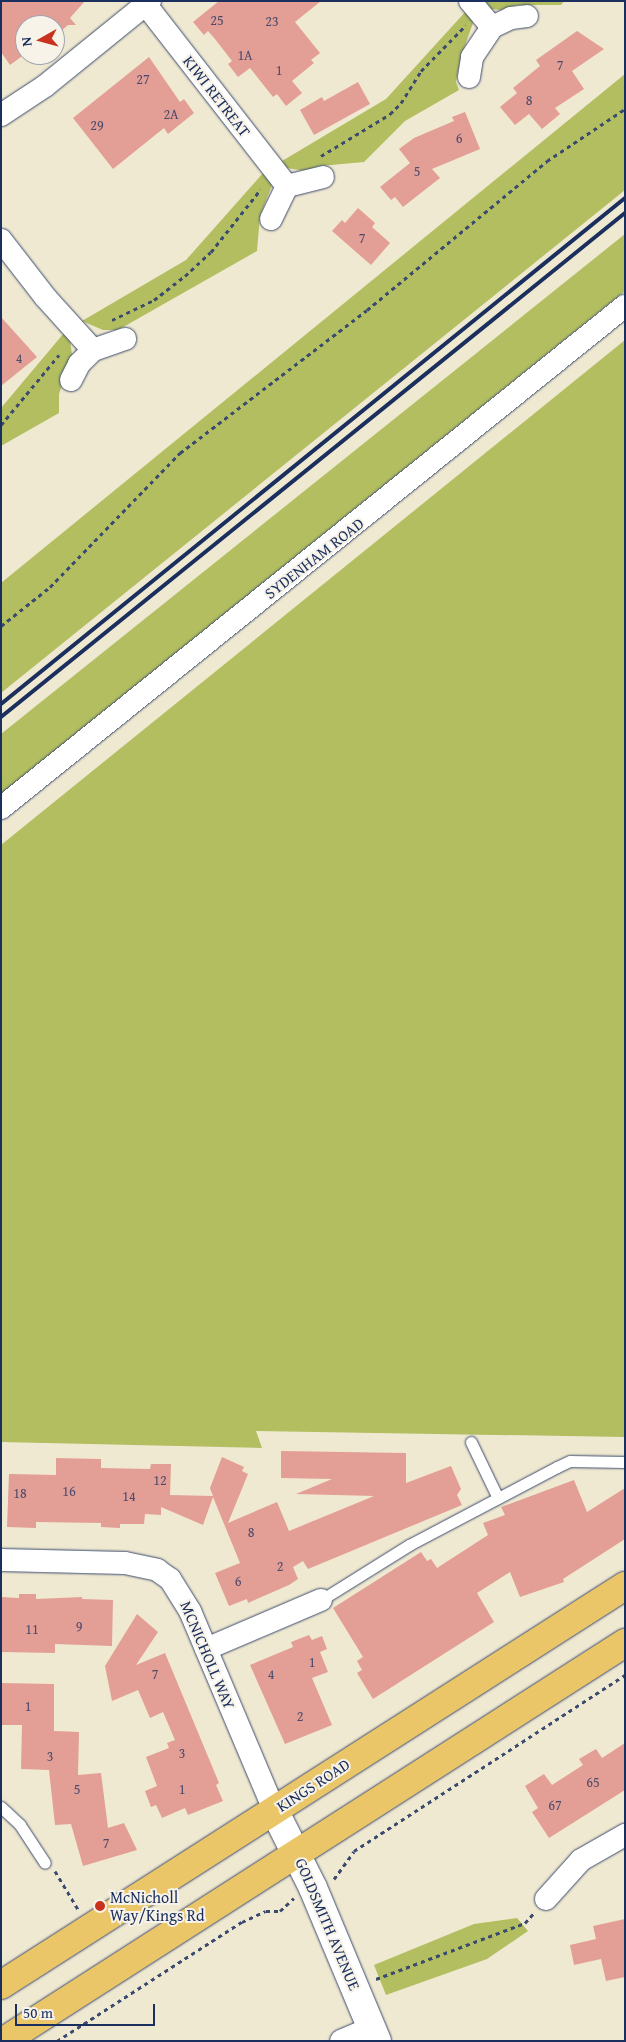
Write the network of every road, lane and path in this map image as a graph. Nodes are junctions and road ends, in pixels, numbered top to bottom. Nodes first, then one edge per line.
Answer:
1 (148, 3) edge
2 (481, 14) edge
3 (527, 16) dead end
4 (469, 77) dead end
5 (625, 109) edge
6 (1, 115) edge
7 (323, 178) dead end
8 (289, 183) junction
9 (271, 219) dead end
10 (1, 240) edge
11 (625, 306) edge
12 (125, 339) dead end
13 (88, 344) junction
14 (71, 380) dead end
15 (1, 425) edge
16 (1, 626) edge
17 (1, 808) edge
18 (471, 1442) dead end
19 (625, 1462) edge
20 (498, 1498) junction
21 (1, 1560) edge
22 (625, 1586) edge
23 (321, 1600) joint
24 (625, 1643) edge
25 (206, 1649) junction
26 (625, 1674) edge
27 (1, 1807) edge
28 (274, 1810) junction
29 (625, 1834) edge
30 (298, 1855) junction
31 (45, 1863) joint
32 (313, 1888) junction
33 (546, 1899) joint
34 (87, 1930) junction
35 (1, 1985) edge
36 (355, 1987) junction
37 (375, 2034) edge
38 (4, 2041) edge
39 (57, 2041) edge
40 (341, 2041) edge

1 - 6 street
1 - 8 street, KIWI RETREAT
2 - 3 street
2 - 4 street
2 - 8 path
5 - 16 path
7 - 8 street
8 - 9 street
8 - 13 path
10 - 13 street
11 - 17 street, SYDENHAM ROAD
12 - 13 street
13 - 14 street
13 - 15 path
18 - 20 lane
19 - 20 lane
20 - 23 lane
21 - 25 street, MCNICHOLL WAY
22 - 28 main road, KINGS ROAD
23 - 25 street
24 - 30 main road
25 - 28 street, MCNICHOLL WAY
26 - 32 path
27 - 31 lane
28 - 30 street, GOLDSMITH AVENUE
28 - 34 main road, KINGS ROAD
29 - 33 street
30 - 32 street, GOLDSMITH AVENUE
30 - 38 main road
31 - 34 path
32 - 36 street, GOLDSMITH AVENUE
32 - 39 path
33 - 36 path
34 - 35 main road, KINGS ROAD
36 - 37 street, GOLDSMITH AVENUE
37 - 40 street

